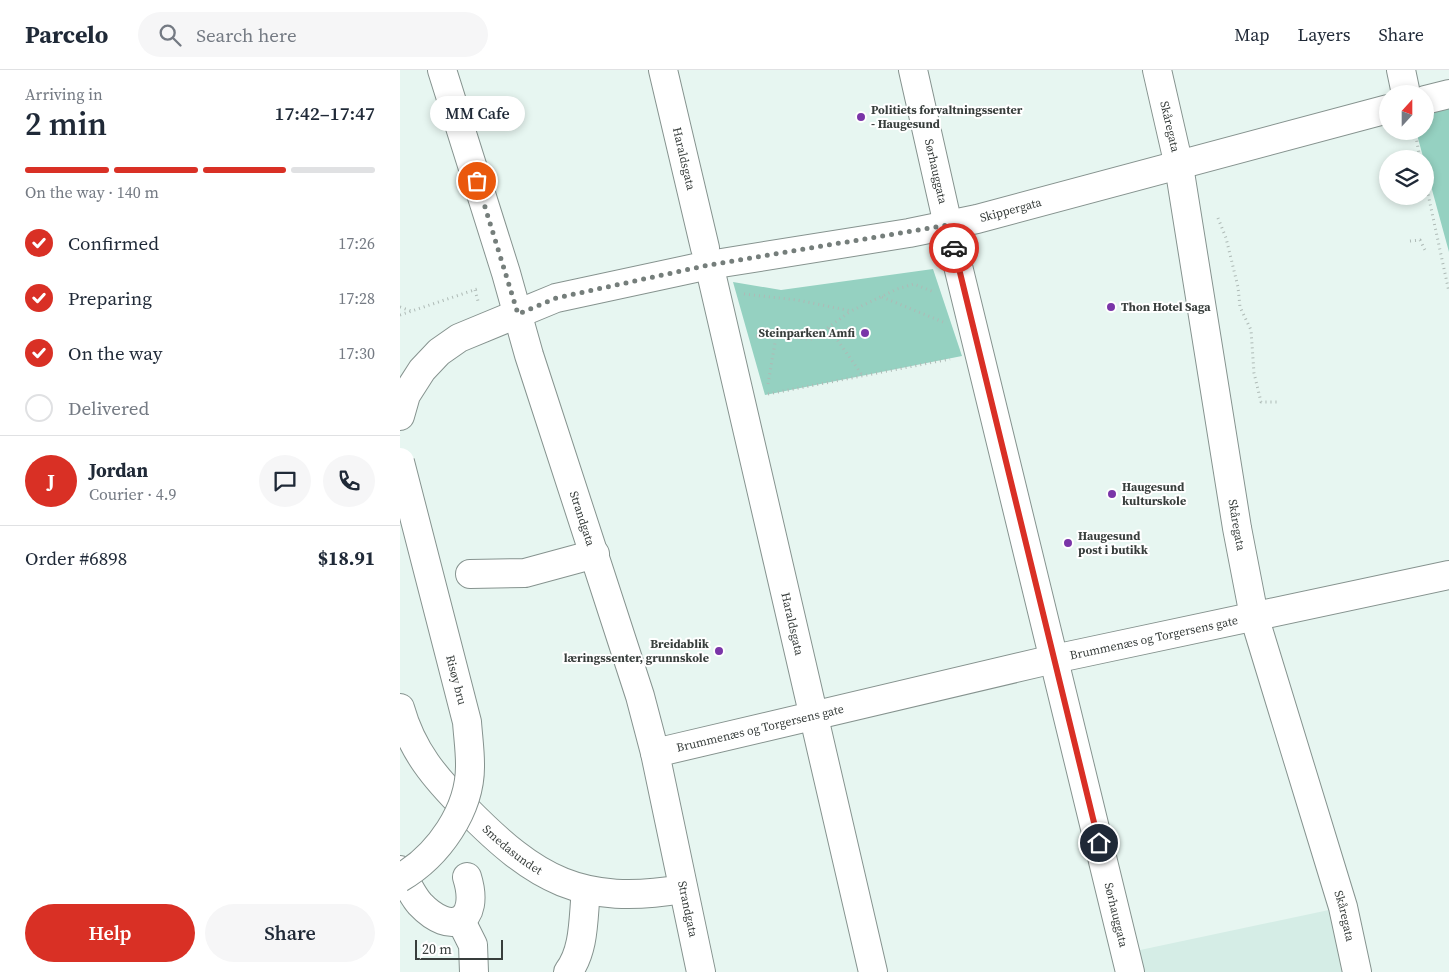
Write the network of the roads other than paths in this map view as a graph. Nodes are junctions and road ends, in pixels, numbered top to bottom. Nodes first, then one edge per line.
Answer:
1 (442, 70) edge
2 (664, 70) edge
3 (913, 70) edge
4 (1157, 70) edge
5 (1401, 70) edge
6 (1404, 85) edge
7 (1449, 94) edge
8 (1434, 98) edge
9 (1379, 111) edge
10 (1179, 166) junction
11 (948, 225) junction
12 (705, 248) dead end
13 (714, 283) road end
14 (518, 314) junction
15 (400, 416) edge
16 (400, 462) edge
17 (595, 554) junction
18 (470, 574) dead end
19 (1449, 575) edge
20 (1254, 616) junction
21 (1054, 659) junction
22 (400, 708) edge
23 (813, 717) junction
24 (655, 753) junction
25 (400, 870) edge
26 (466, 877) dead end
27 (400, 878) edge
28 (683, 889) junction
29 (586, 890) junction
30 (460, 921) junction
31 (474, 972) edge
32 (568, 972) edge
33 (701, 972) edge
34 (873, 972) edge
35 (1130, 972) edge
36 (1357, 972) edge

1 - 14 street, Strandgata
2 - 12 street, Haraldsgata
3 - 11 street, Sørhauggata
4 - 10 street, Skåregata
5 - 6 street
7 - 8 street
9 - 10 street, Skippergata
10 - 11 street, Skippergata
10 - 20 street, Skåregata
11 - 14 street, Skippergata
11 - 21 street, Sørhauggata
13 - 23 street, Haraldsgata
14 - 15 street, Skippergata
14 - 17 street, Strandgata
16 - 27 street, Risøy bru, bridge
17 - 18 street
17 - 24 street, Strandgata
19 - 20 street, Brummenæs og Torgersens gate
20 - 21 street, Brummenæs og Torgersens gate
20 - 36 street, Skåregata
21 - 23 street, Brummenæs og Torgersens gate
21 - 35 street, Sørhauggata
22 - 29 street, Smedasundet
23 - 24 street, Brummenæs og Torgersens gate
23 - 34 street, Haraldsgata
24 - 28 street, Strandgata
25 - 30 street
26 - 30 street
28 - 29 street, Smedasundet
28 - 33 street, Strandgata
29 - 32 street
30 - 31 street

